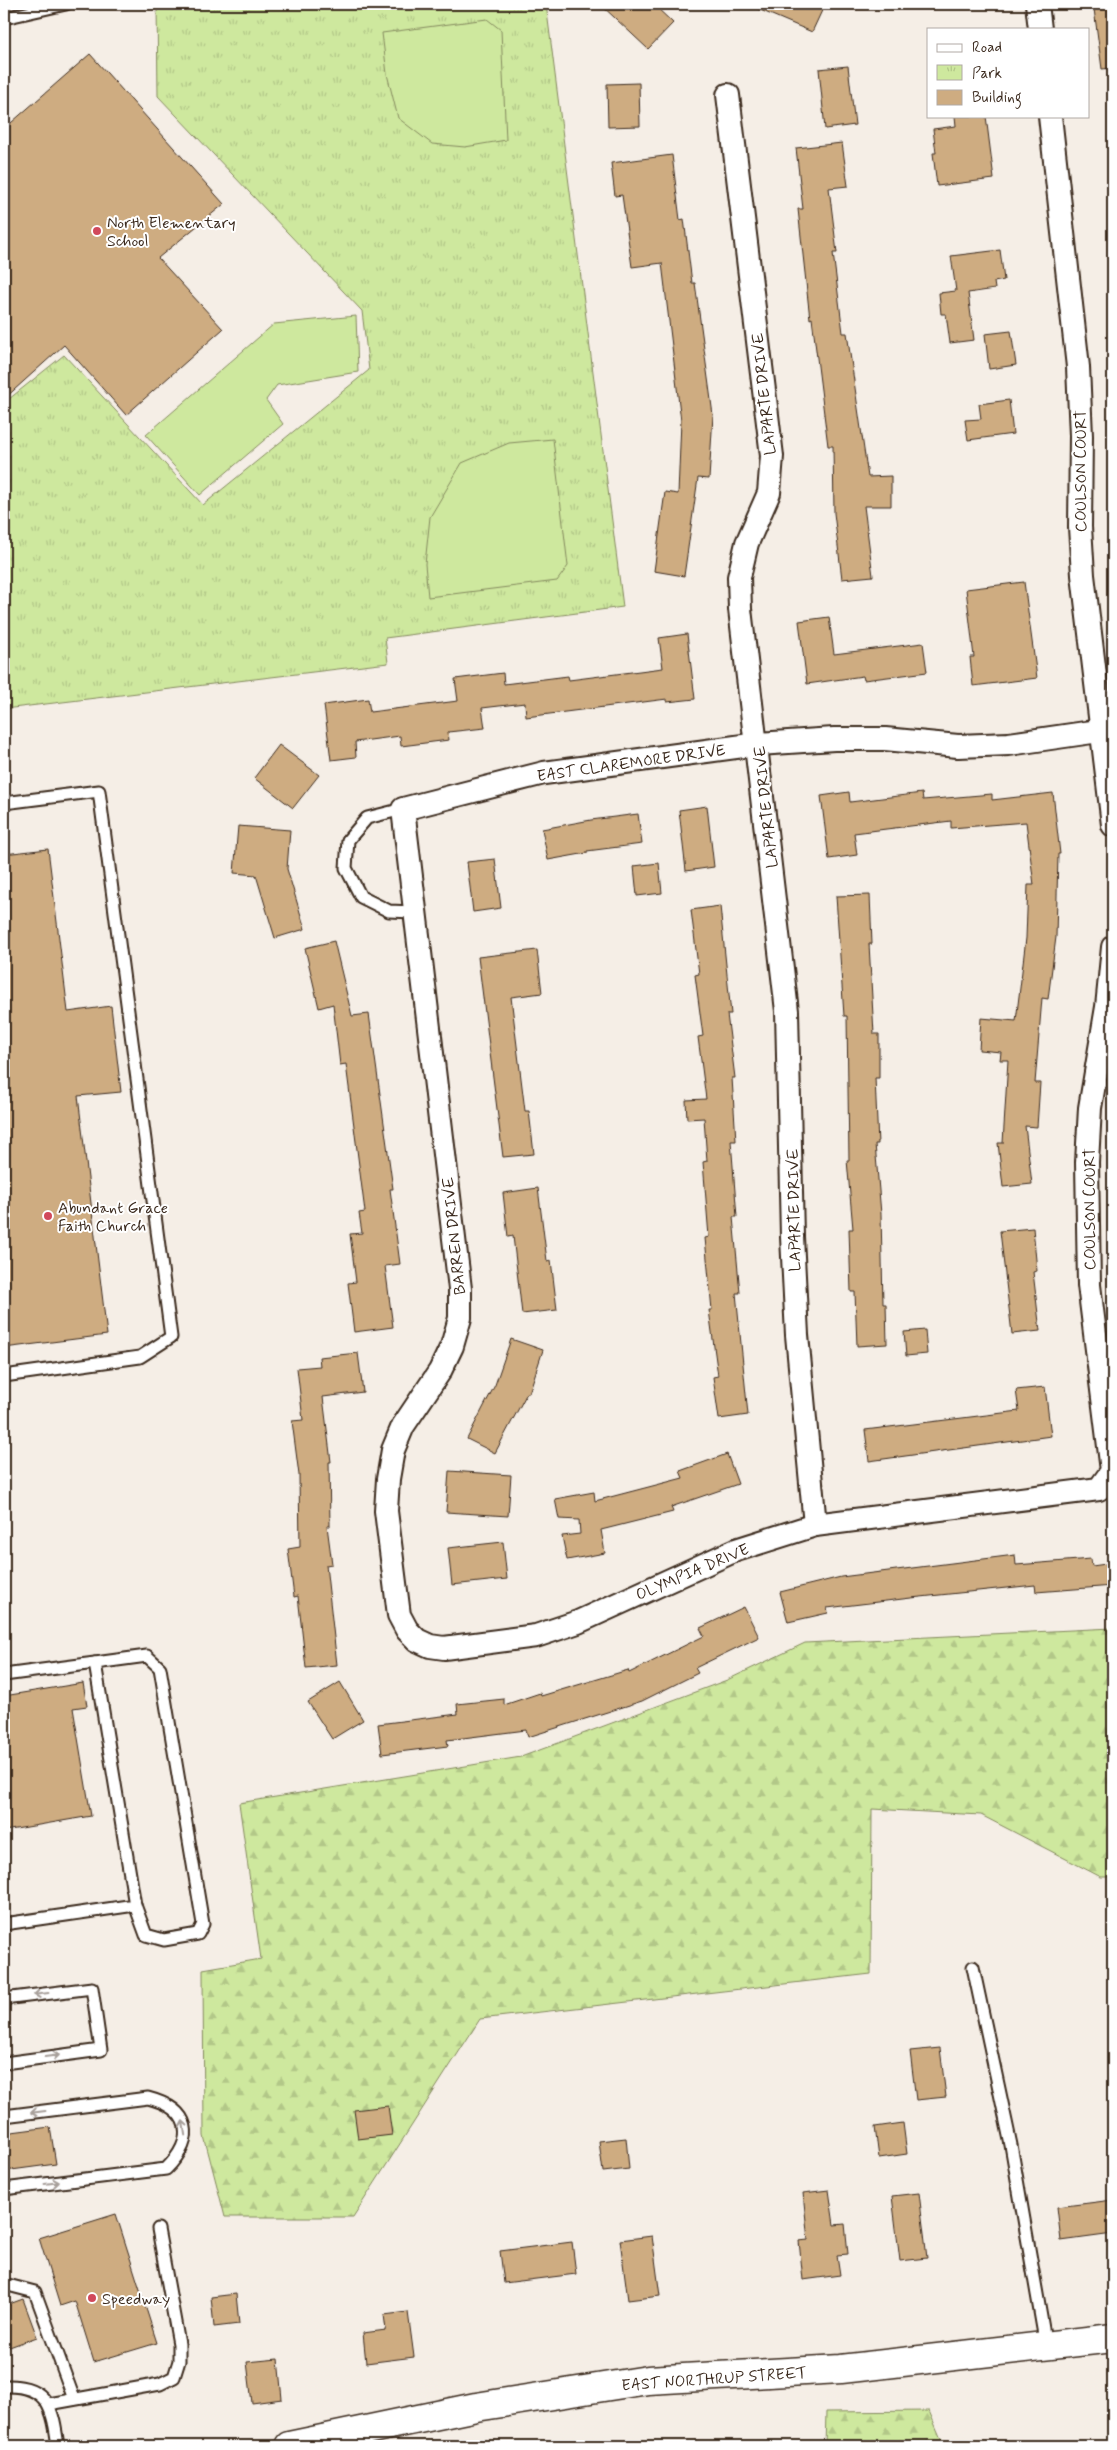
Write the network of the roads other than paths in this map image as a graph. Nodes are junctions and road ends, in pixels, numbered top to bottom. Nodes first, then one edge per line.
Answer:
1 (66, 4) edge
2 (1038, 4) edge
3 (4, 18) edge
4 (1040, 28) edge
5 (728, 95) dead end
6 (1050, 118) edge
7 (1108, 730) edge
8 (758, 744) junction
9 (4, 803) edge
10 (403, 809) junction
11 (1113, 825) edge
12 (414, 912) junction
13 (1113, 947) edge
14 (4, 1376) edge
15 (1112, 1471) edge
16 (814, 1525) junction
17 (417, 1640) joint
18 (95, 1663) junction
19 (4, 1675) edge
20 (135, 1905) junction
21 (4, 1924) edge
22 (973, 1967) dead end
23 (4, 1998) edge
24 (4, 2063) edge
25 (4, 2116) edge
26 (4, 2189) edge
27 (158, 2229) dead end
28 (4, 2284) edge
29 (1113, 2338) edge
30 (1046, 2346) junction
31 (4, 2386) edge
32 (74, 2399) junction
33 (49, 2404) junction
34 (58, 2446) edge
35 (290, 2446) edge

1 - 3 lane
2 - 4 street
5 - 8 street, LAPARTE DRIVE
6 - 7 street, COULSON COURT
7 - 8 street, EAST CLAREMORE DRIVE
7 - 11 street, COULSON COURT
8 - 10 street, EAST CLAREMORE DRIVE
8 - 16 street, LAPARTE DRIVE
9 - 14 lane
10 - 12 street, BARREN DRIVE
10 - 12 lane
12 - 17 street, BARREN DRIVE
13 - 15 street, COULSON COURT
15 - 16 street, OLYMPIA DRIVE
16 - 17 street, OLYMPIA DRIVE
18 - 19 lane
18 - 20 lane
18 - 20 lane
20 - 21 lane
22 - 30 lane
24 -> 23 lane
26 -> 25 lane
27 - 32 lane
28 - 32 lane
29 - 30 street, EAST NORTHRUP STREET
30 - 35 street, EAST NORTHRUP STREET
31 - 33 lane
32 - 33 lane
33 - 34 lane

